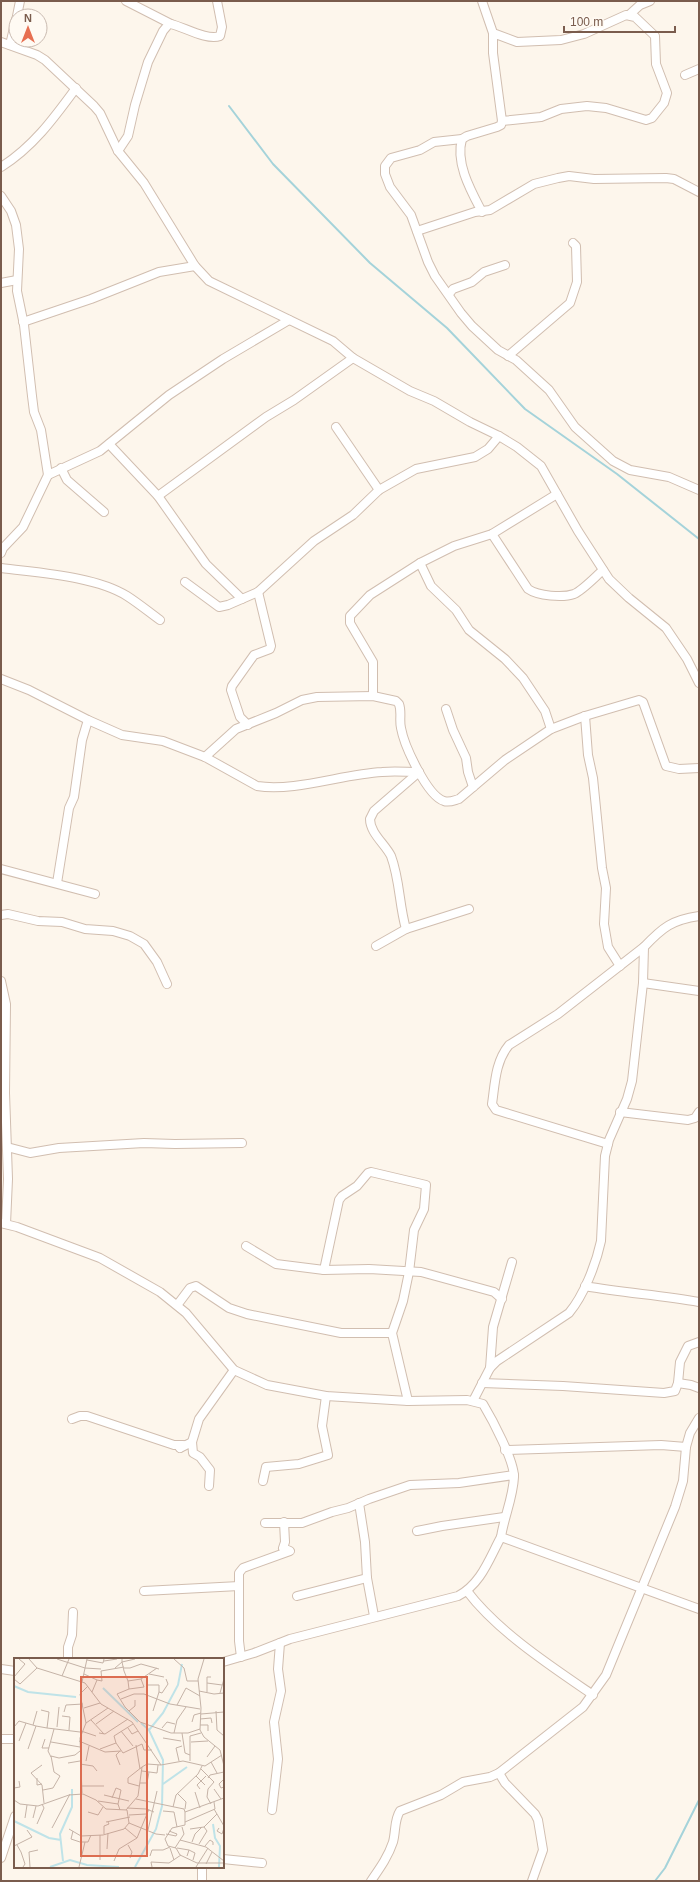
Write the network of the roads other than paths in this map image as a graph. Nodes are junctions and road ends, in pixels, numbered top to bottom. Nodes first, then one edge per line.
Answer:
1 (126, 1) edge
2 (217, 1) edge
3 (482, 1) edge
4 (650, 1) edge
5 (629, 15) junction
6 (171, 24) junction
7 (493, 33) junction
8 (18, 48) edge
9 (699, 69) edge
10 (685, 75) dead end
11 (76, 88) junction
12 (502, 121) junction
13 (462, 139) junction
14 (118, 151) junction
15 (1, 167) edge
16 (699, 192) edge
17 (1, 196) edge
18 (482, 212) junction
19 (417, 230) junction
20 (573, 243) dead end
21 (505, 265) dead end
22 (196, 266) junction
23 (17, 280) junction
24 (1, 283) edge
25 (449, 294) junction
26 (290, 320) junction
27 (23, 322) junction
28 (508, 356) junction
29 (353, 358) junction
30 (336, 427) dead end
31 (499, 436) junction
32 (109, 444) junction
33 (61, 468) junction
34 (48, 476) junction
35 (379, 490) junction
36 (699, 490) edge
37 (557, 494) junction
38 (158, 496) junction
39 (104, 512) dead end
40 (492, 534) junction
41 (1, 553) edge
42 (420, 563) junction
43 (1, 568) edge
44 (603, 570) junction
45 (185, 582) dead end
46 (258, 592) junction
47 (242, 599) junction
48 (160, 620) dead end
49 (1, 679) edge
50 (699, 683) edge
51 (373, 696) junction
52 (446, 709) dead end
53 (585, 716) junction
54 (88, 720) junction
55 (248, 725) junction
56 (551, 729) junction
57 (205, 757) junction
58 (699, 768) edge
59 (419, 772) junction
60 (473, 787) junction
61 (1, 869) edge
62 (57, 883) junction
63 (95, 894) dead end
64 (469, 909) dead end
65 (1, 915) edge
66 (699, 916) edge
67 (406, 928) junction
68 (376, 946) dead end
69 (644, 946) junction
70 (620, 966) junction
71 (1, 981) edge
72 (643, 983) junction
73 (167, 984) dead end
74 (699, 991) edge
75 (620, 1112) junction
76 (699, 1112) edge
77 (242, 1143) dead end
78 (608, 1144) junction
79 (7, 1147) junction
80 (4, 1224) edge
81 (246, 1246) dead end
82 (512, 1262) dead end
83 (324, 1270) junction
84 (409, 1272) junction
85 (585, 1286) junction
86 (502, 1300) junction
87 (699, 1302) edge
88 (178, 1304) junction
89 (392, 1333) junction
90 (699, 1342) edge
91 (490, 1368) junction
92 (234, 1370) junction
93 (482, 1383) junction
94 (678, 1383) junction
95 (699, 1388) edge
96 (326, 1396) junction
97 (408, 1401) junction
98 (473, 1401) junction
99 (699, 1418) edge
100 (72, 1419) dead end
101 (192, 1442) junction
102 (686, 1447) junction
103 (506, 1450) junction
104 (514, 1475) junction
105 (263, 1481) dead end
106 (209, 1486) dead end
107 (359, 1503) junction
108 (504, 1517) junction
109 (284, 1522) junction
110 (265, 1523) dead end
111 (417, 1531) dead end
112 (501, 1537) junction
113 (366, 1578) junction
114 (239, 1586) junction
115 (643, 1589) junction
116 (144, 1591) dead end
117 (467, 1591) junction
118 (297, 1596) dead end
119 (699, 1609) edge
120 (73, 1612) dead end
121 (374, 1616) junction
122 (280, 1643) junction
123 (241, 1657) junction
124 (68, 1658) edge
125 (224, 1662) edge
126 (1, 1669) edge
127 (14, 1671) edge
128 (593, 1695) junction
129 (1, 1739) edge
130 (14, 1739) edge
131 (499, 1773) junction
132 (272, 1810) dead end
133 (14, 1819) edge
134 (1, 1858) edge
135 (224, 1859) edge
136 (262, 1863) dead end
137 (202, 1868) edge
138 (202, 1881) edge
139 (371, 1881) edge
140 (532, 1881) edge

1 - 6 street
2 - 6 street
3 - 7 street
4 - 5 street
5 - 7 street
5 - 12 street
6 - 14 street
7 - 12 street
8 - 11 street
9 - 10 street
11 - 14 street
11 - 15 street
12 - 13 street
13 - 18 street
13 - 19 street
14 - 22 street
16 - 18 street
17 - 23 street
18 - 19 street
19 - 25 street
20 - 28 street
21 - 25 street
22 - 26 street
22 - 27 street
23 - 24 street
23 - 27 street
25 - 28 street
26 - 29 street
26 - 32 street
27 - 34 street
28 - 36 street
29 - 31 street
29 - 38 street
30 - 35 street
31 - 35 street
31 - 37 street
32 - 33 street
32 - 38 street
33 - 34 street
33 - 39 street
34 - 41 street
35 - 46 street
37 - 40 street
37 - 44 street
38 - 47 street
40 - 42 street
40 - 44 street
42 - 51 street
42 - 56 street
43 - 48 street
44 - 50 street
45 - 47 street
46 - 47 street
46 - 55 street
49 - 54 street
51 - 55 street
51 - 59 street
52 - 60 street
53 - 56 street
53 - 58 street
53 - 70 street
54 - 57 street
54 - 62 street
55 - 57 street
56 - 60 street
57 - 59 street
59 - 60 street
59 - 67 street
61 - 62 street
62 - 63 street
64 - 67 street
65 - 73 street
66 - 69 street
67 - 68 street
69 - 70 street
69 - 72 street
70 - 78 street
71 - 79 street
72 - 74 street
72 - 75 street
75 - 76 street
75 - 78 street
77 - 79 street
78 - 85 street
79 - 80 street
80 - 88 street
81 - 83 street
82 - 86 street
83 - 84 street
83 - 84 street
84 - 86 street
84 - 89 street
85 - 87 street
85 - 91 street
86 - 91 street
88 - 89 street
88 - 92 street
89 - 97 street
90 - 94 street
91 - 93 street
92 - 96 street
92 - 101 street
93 - 94 street
93 - 98 street
94 - 95 street
96 - 97 street
96 - 105 street
97 - 98 street
98 - 103 street
99 - 102 street
100 - 101 street
101 - 106 street
102 - 103 street
102 - 115 street
103 - 104 street
104 - 107 street
104 - 108 street
107 - 109 street
107 - 113 street
108 - 111 street
108 - 112 street
109 - 110 street
109 - 114 street
112 - 115 street
112 - 117 street
113 - 118 street
113 - 121 street
114 - 116 street
114 - 123 street
115 - 119 street
115 - 128 street
117 - 121 street
117 - 128 street
120 - 124 street
121 - 122 street
122 - 123 street
122 - 132 street
123 - 125 street
126 - 127 street
128 - 131 street
129 - 130 street
131 - 139 street
131 - 140 street
133 - 134 street
135 - 136 street
137 - 138 street

